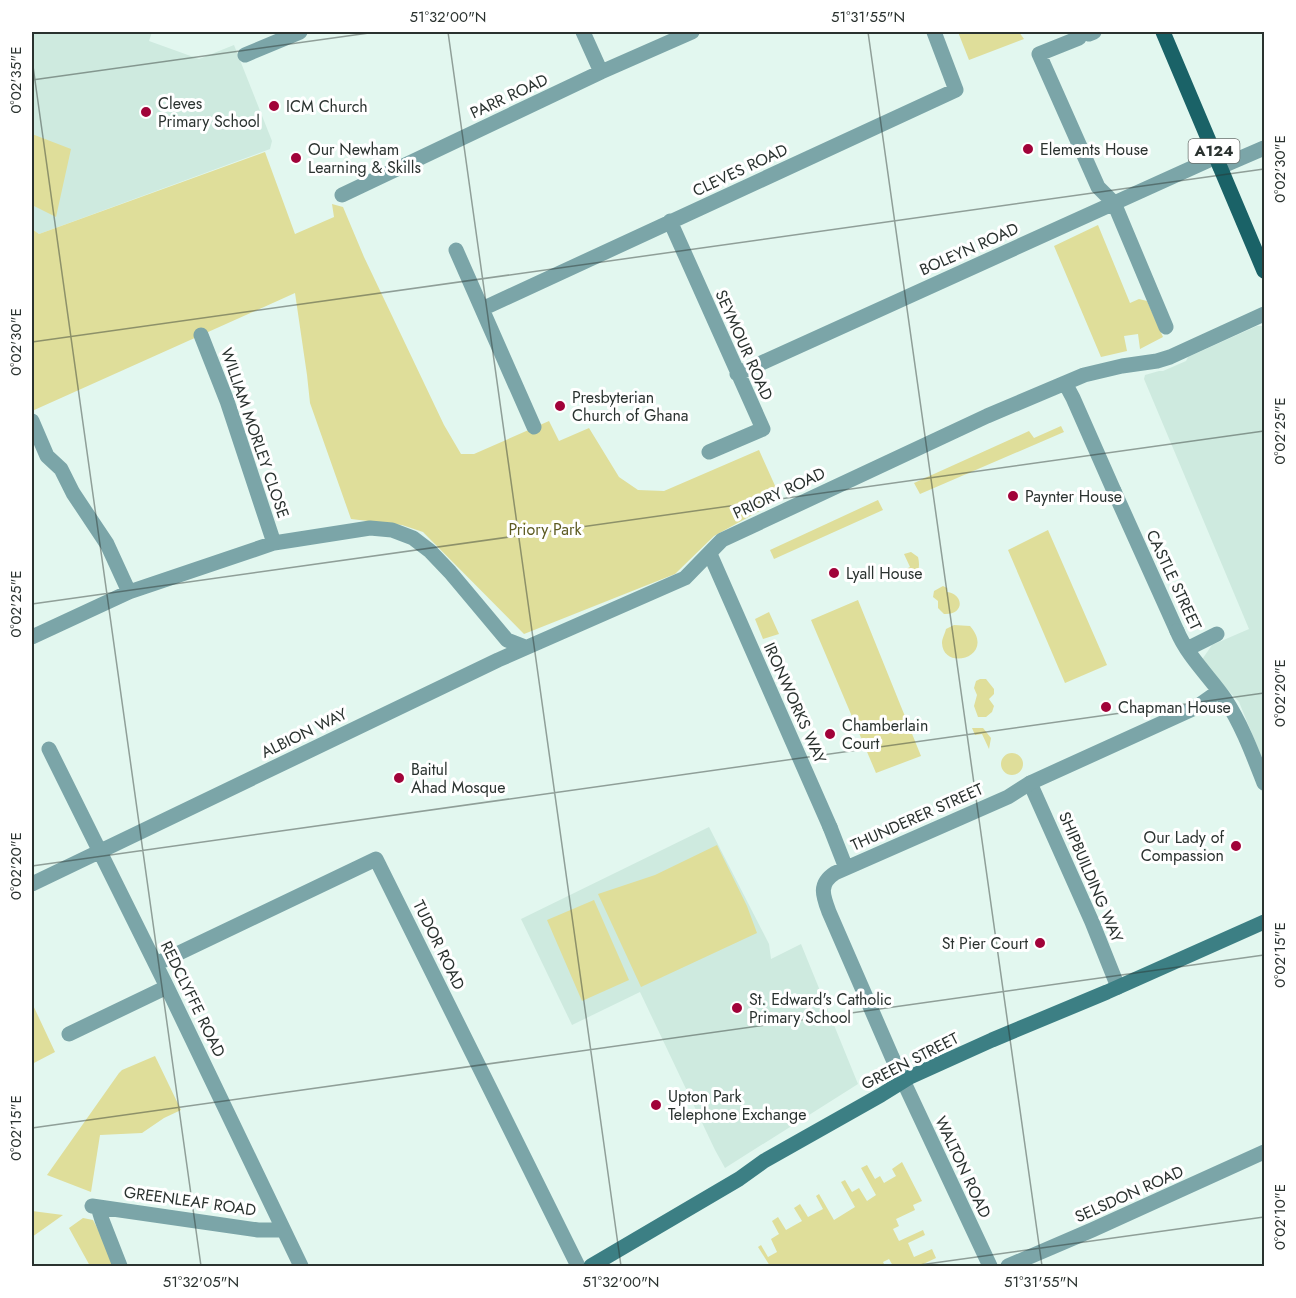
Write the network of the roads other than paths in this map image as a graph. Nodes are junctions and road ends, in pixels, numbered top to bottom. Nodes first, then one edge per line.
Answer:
1 (300, 32) edge
2 (583, 32) edge
3 (692, 32) edge
4 (934, 32) edge
5 (1163, 32) edge
6 (1088, 35) edge
7 (245, 55) dead end
8 (601, 72) junction
9 (1264, 148) edge
10 (1218, 162) junction
11 (342, 195) dead end
12 (1114, 203) junction
13 (670, 221) junction
14 (456, 250) dead end
15 (1264, 271) edge
16 (482, 309) junction
17 (1264, 314) edge
18 (1166, 327) dead end
19 (201, 335) dead end
20 (737, 374) junction
21 (1065, 383) junction
22 (32, 421) edge
23 (534, 427) dead end
24 (709, 452) dead end
25 (274, 543) junction
26 (710, 554) junction
27 (129, 592) junction
28 (1217, 634) dead end
29 (32, 637) edge
30 (525, 647) junction
31 (1187, 649) junction
32 (1219, 691) junction
33 (49, 749) dead end
34 (1030, 783) junction
35 (1264, 783) edge
36 (99, 852) junction
37 (846, 868) junction
38 (32, 884) edge
39 (1264, 922) edge
40 (156, 964) junction
41 (167, 987) junction
42 (1118, 987) junction
43 (69, 1034) dead end
44 (903, 1082) junction
45 (1264, 1152) edge
46 (283, 1230) junction
47 (120, 1266) edge
48 (301, 1266) edge
49 (578, 1266) edge
50 (591, 1266) edge
51 (990, 1266) edge
52 (1008, 1266) edge

1 - 7 street
2 - 8 street
3 - 8 street, PARR ROAD
4 - 13 street, CLEVES ROAD
5 - 10 main road, A124
6 - 12 street
8 - 11 street, PARR ROAD
9 - 10 street, BOLEYN ROAD
10 - 12 street, BOLEYN ROAD
10 - 15 main road, A124
12 - 18 street
12 - 20 street, BOLEYN ROAD
13 - 16 street, CLEVES ROAD
13 - 20 street, SEYMOUR ROAD
14 - 16 street
16 - 23 street
17 - 21 street, PRIORY ROAD
19 - 25 street, WILLIAM MORLEY CLOSE
20 - 24 street, SEYMOUR ROAD
21 - 26 street, PRIORY ROAD
21 - 31 street, CASTLE STREET
22 - 27 street
25 - 27 street, WILLIAM MORLEY CLOSE
25 - 30 street, WILLIAM MORLEY CLOSE
26 - 30 street, PRIORY ROAD
26 - 37 street, IRONWORKS WAY
27 - 29 street, WILLIAM MORLEY CLOSE
28 - 31 street
30 - 36 street, ALBION WAY
31 - 32 street, CASTLE STREET
32 - 34 street, THUNDERER STREET
32 - 35 street, CASTLE STREET
33 - 36 street, REDCLYFFE ROAD
34 - 37 street, THUNDERER STREET
34 - 42 street, SHIPBUILDING WAY
36 - 38 street, ALBION WAY
36 - 40 street, REDCLYFFE ROAD
37 - 44 street, THUNDERER STREET
39 - 42 main road, GREEN STREET
40 - 41 street, REDCLYFFE ROAD
40 - 49 street, TUDOR ROAD
41 - 43 street
41 - 46 street, REDCLYFFE ROAD
42 - 44 main road, GREEN STREET
44 - 50 main road, GREEN STREET
44 - 51 street, WALTON ROAD
45 - 52 street, SELSDON ROAD
46 - 47 street, GREENLEAF ROAD
46 - 48 street, REDCLYFFE ROAD

